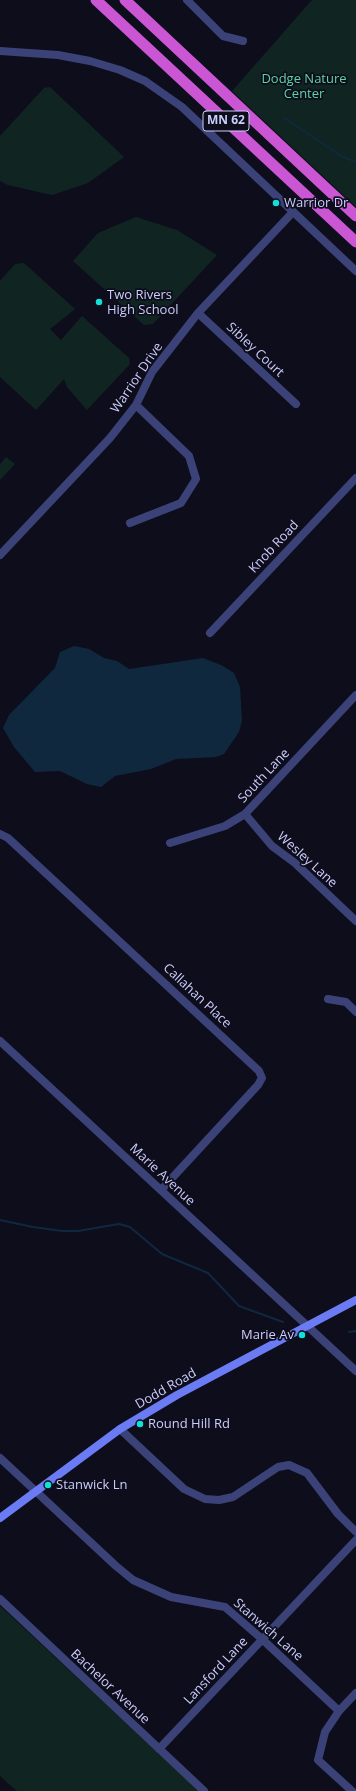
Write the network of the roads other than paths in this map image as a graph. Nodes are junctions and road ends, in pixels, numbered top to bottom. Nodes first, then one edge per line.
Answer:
1 (96, 0) edge
2 (125, 0) edge
3 (187, 0) edge
4 (243, 41) dead end
5 (0, 51) edge
6 (293, 212) junction
7 (356, 216) edge
8 (356, 242) edge
9 (356, 271) edge
10 (198, 313) junction
11 (296, 404) dead end
12 (136, 405) junction
13 (356, 478) edge
14 (130, 523) dead end
15 (0, 555) edge
16 (210, 633) dead end
17 (355, 699) edge
18 (245, 814) junction
19 (0, 834) edge
20 (170, 843) dead end
21 (356, 921) edge
22 (328, 999) dead end
23 (356, 1012) edge
24 (0, 1041) edge
25 (161, 1190) junction
26 (356, 1300) edge
27 (308, 1325) junction
28 (356, 1371) edge
29 (120, 1429) junction
30 (0, 1458) edge
31 (35, 1492) junction
32 (0, 1518) edge
33 (356, 1532) edge
34 (356, 1540) edge
35 (0, 1599) edge
36 (262, 1639) junction
37 (356, 1693) edge
38 (339, 1711) junction
39 (158, 1749) junction
40 (204, 1791) edge
41 (352, 1791) edge

1 - 8 highway, MN 62
2 - 7 highway, MN 62
3 - 4 street
5 - 6 street
6 - 9 street
6 - 10 street, Warrior Drive
10 - 11 street, Sibley Court
10 - 12 street, Warrior Drive
12 - 14 street
12 - 15 street, Warrior Drive
13 - 16 street, Knob Road
17 - 18 street, South Lane
18 - 20 street, South Lane
18 - 21 street, Wesley Lane
19 - 25 street, Callahan Place
22 - 23 street
24 - 25 street, Marie Avenue
25 - 27 street, Marie Avenue
26 - 27 main road, Dodd Road
27 - 28 street, Marie Avenue
27 - 29 main road, Dodd Road
29 - 31 main road, Dodd Road
29 - 33 street
30 - 31 street, Stanwich Lane
31 - 32 main road, Dodd Road
31 - 36 street, Stanwich Lane
34 - 36 street, Lansford Lane
35 - 39 street, Bachelor Avenue
36 - 38 street, Stanwich Lane
36 - 39 street, Lansford Lane
37 - 38 street
38 - 41 street
39 - 40 street, Bachelor Avenue

